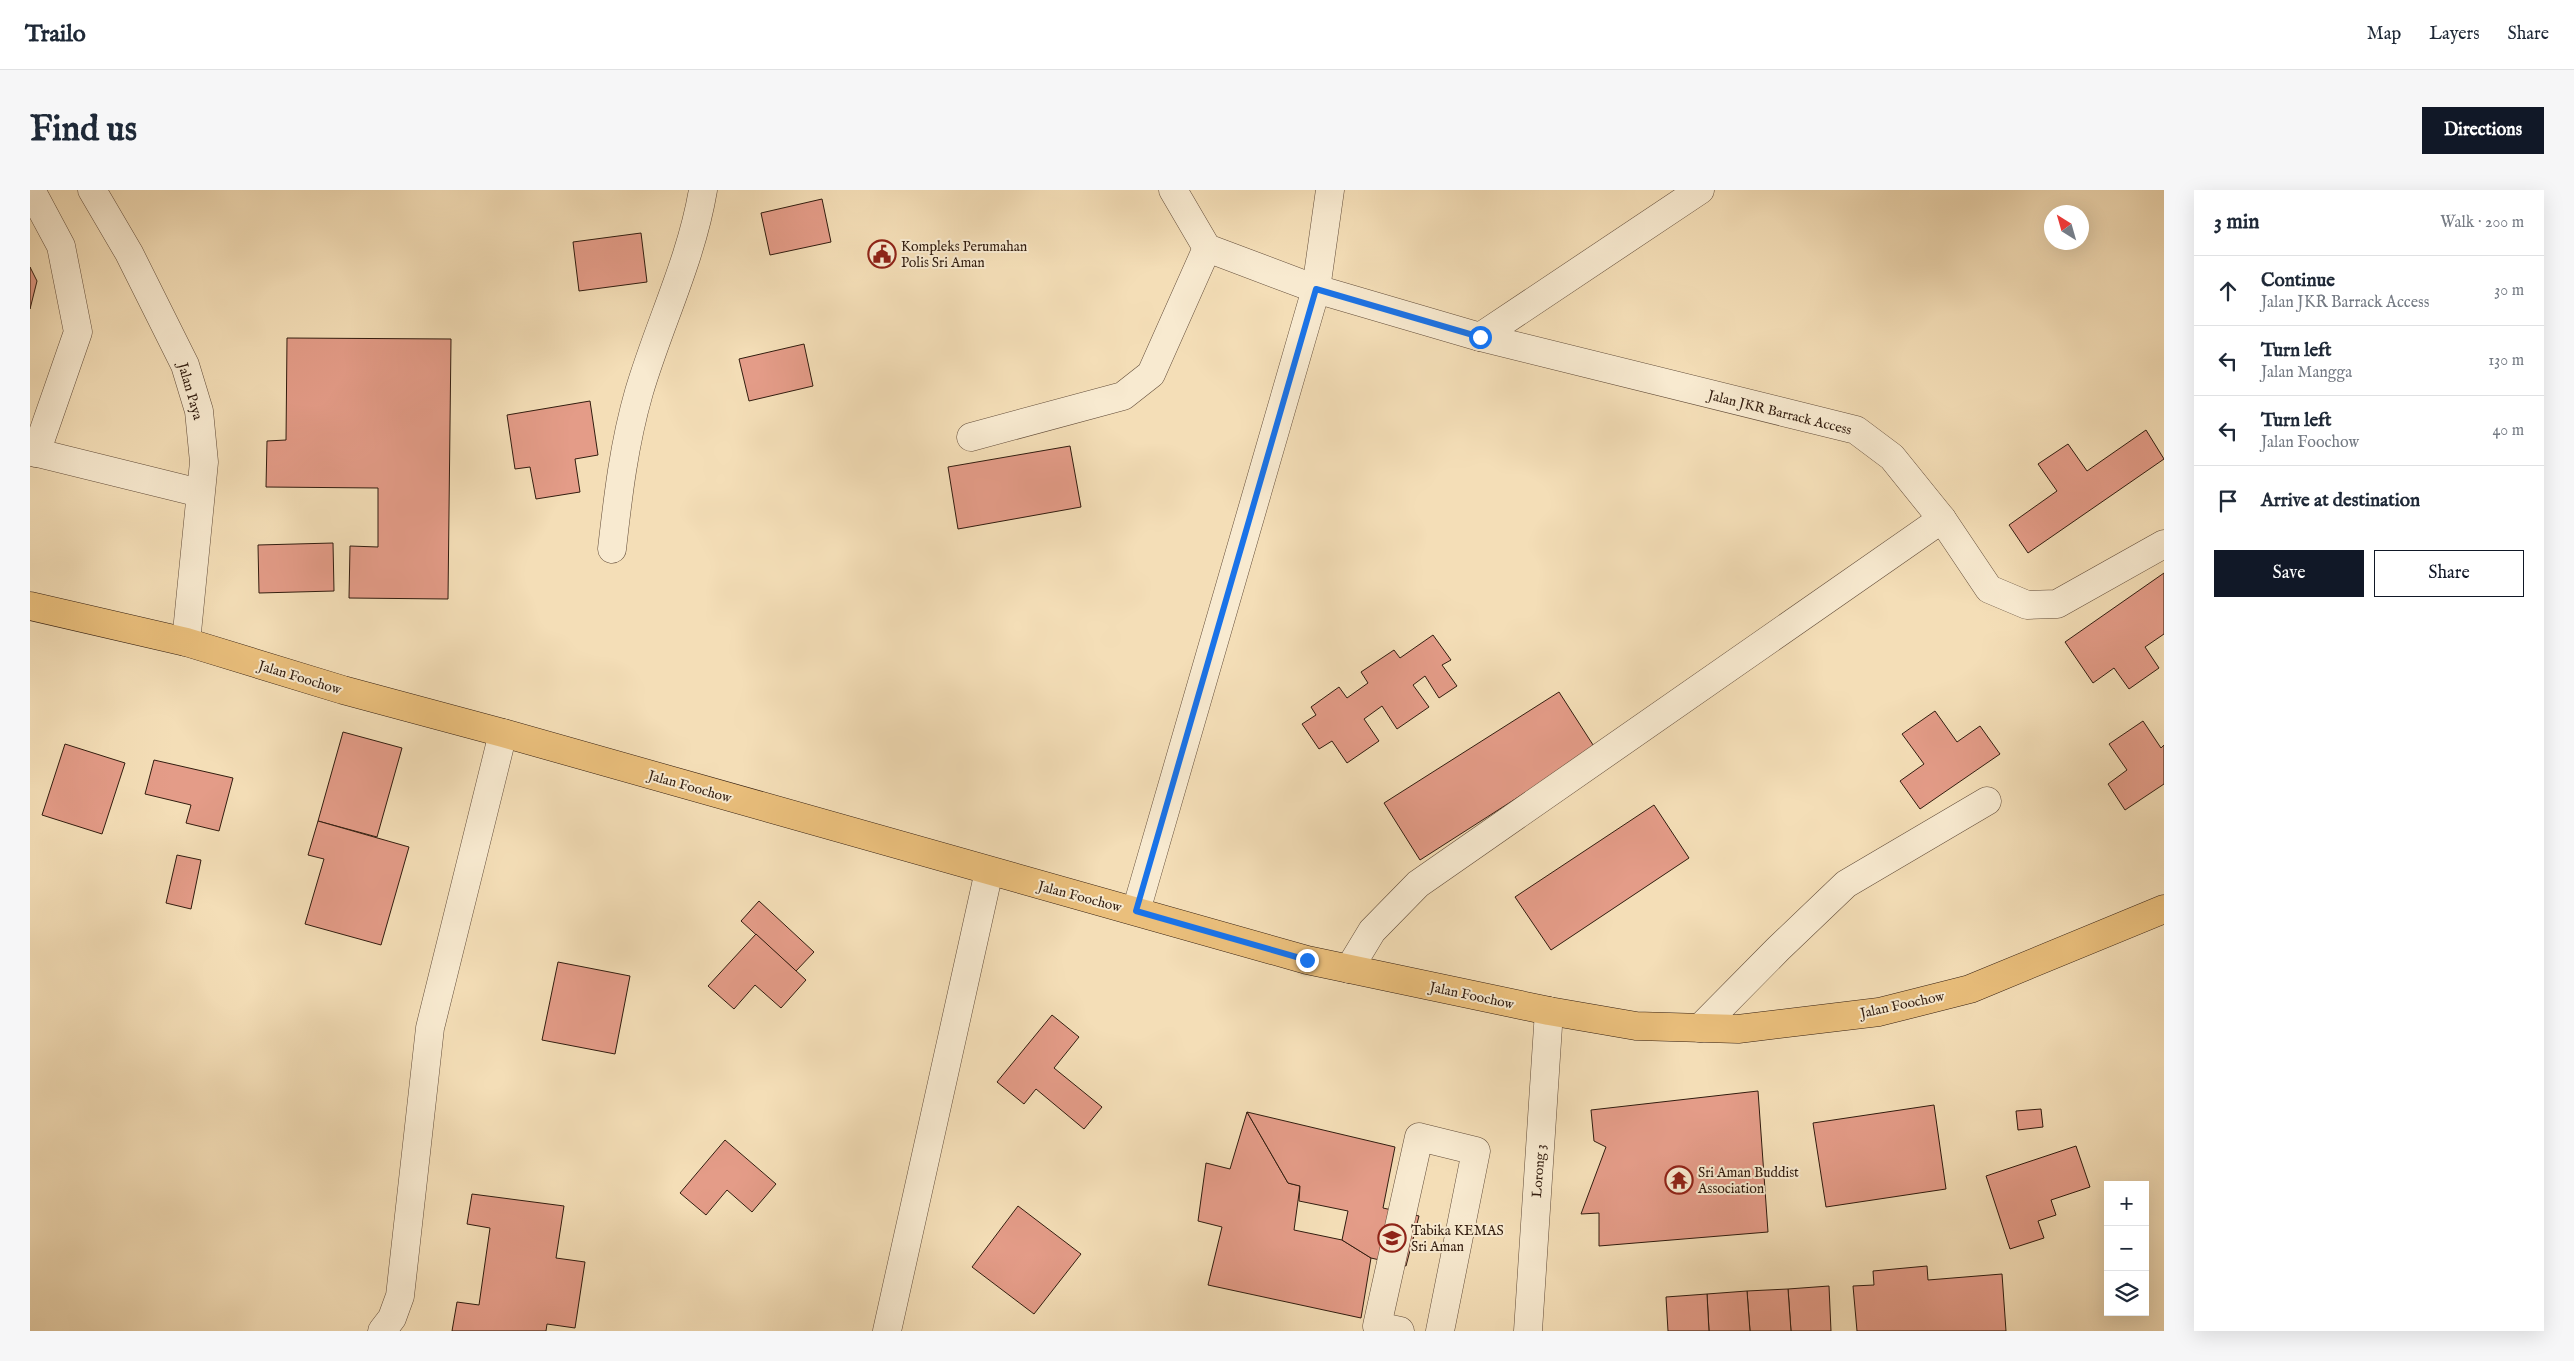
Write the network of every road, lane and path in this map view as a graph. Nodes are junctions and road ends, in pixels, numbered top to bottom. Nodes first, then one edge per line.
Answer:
1 (31, 190) edge
2 (92, 190) edge
3 (703, 190) edge
4 (1174, 190) edge
5 (1330, 190) edge
6 (1700, 190) edge
7 (1207, 248) junction
8 (1316, 289) junction
9 (1480, 337) junction
10 (971, 437) dead end
11 (33, 452) edge
12 (200, 493) junction
13 (1942, 519) junction
14 (2164, 544) edge
15 (612, 549) dead end
16 (30, 606) edge
17 (186, 642) junction
18 (503, 733) junction
19 (1987, 800) dead end
20 (989, 871) junction
21 (2164, 909) edge
22 (1136, 911) junction
23 (1349, 968) junction
24 (1549, 1011) junction
25 (1700, 1028) junction
26 (382, 1331) edge
27 (887, 1331) edge
28 (1400, 1331) edge
29 (1440, 1331) edge
30 (1528, 1331) edge

1 - 11 street
2 - 12 street, Jalan Paya
3 - 15 street
4 - 7 street
5 - 8 street
6 - 9 street
7 - 8 street, Jalan JKR Barrack Access
7 - 10 street
8 - 9 street, Jalan JKR Barrack Access
8 - 22 street
9 - 13 street, Jalan JKR Barrack Access
11 - 12 street
12 - 17 street, Jalan Paya
13 - 14 street, Jalan JKR Barrack Access
13 - 23 street
16 - 17 main road, Jalan Foochow
17 - 18 main road, Jalan Foochow
18 - 20 main road, Jalan Foochow
18 - 26 street
19 - 25 street
20 - 22 main road, Jalan Foochow
20 - 27 street
21 - 25 main road, Jalan Foochow
22 - 23 main road, Jalan Foochow
23 - 24 main road, Jalan Foochow
24 - 25 main road, Jalan Foochow
24 - 30 street, Lorong 3
28 - 29 street

